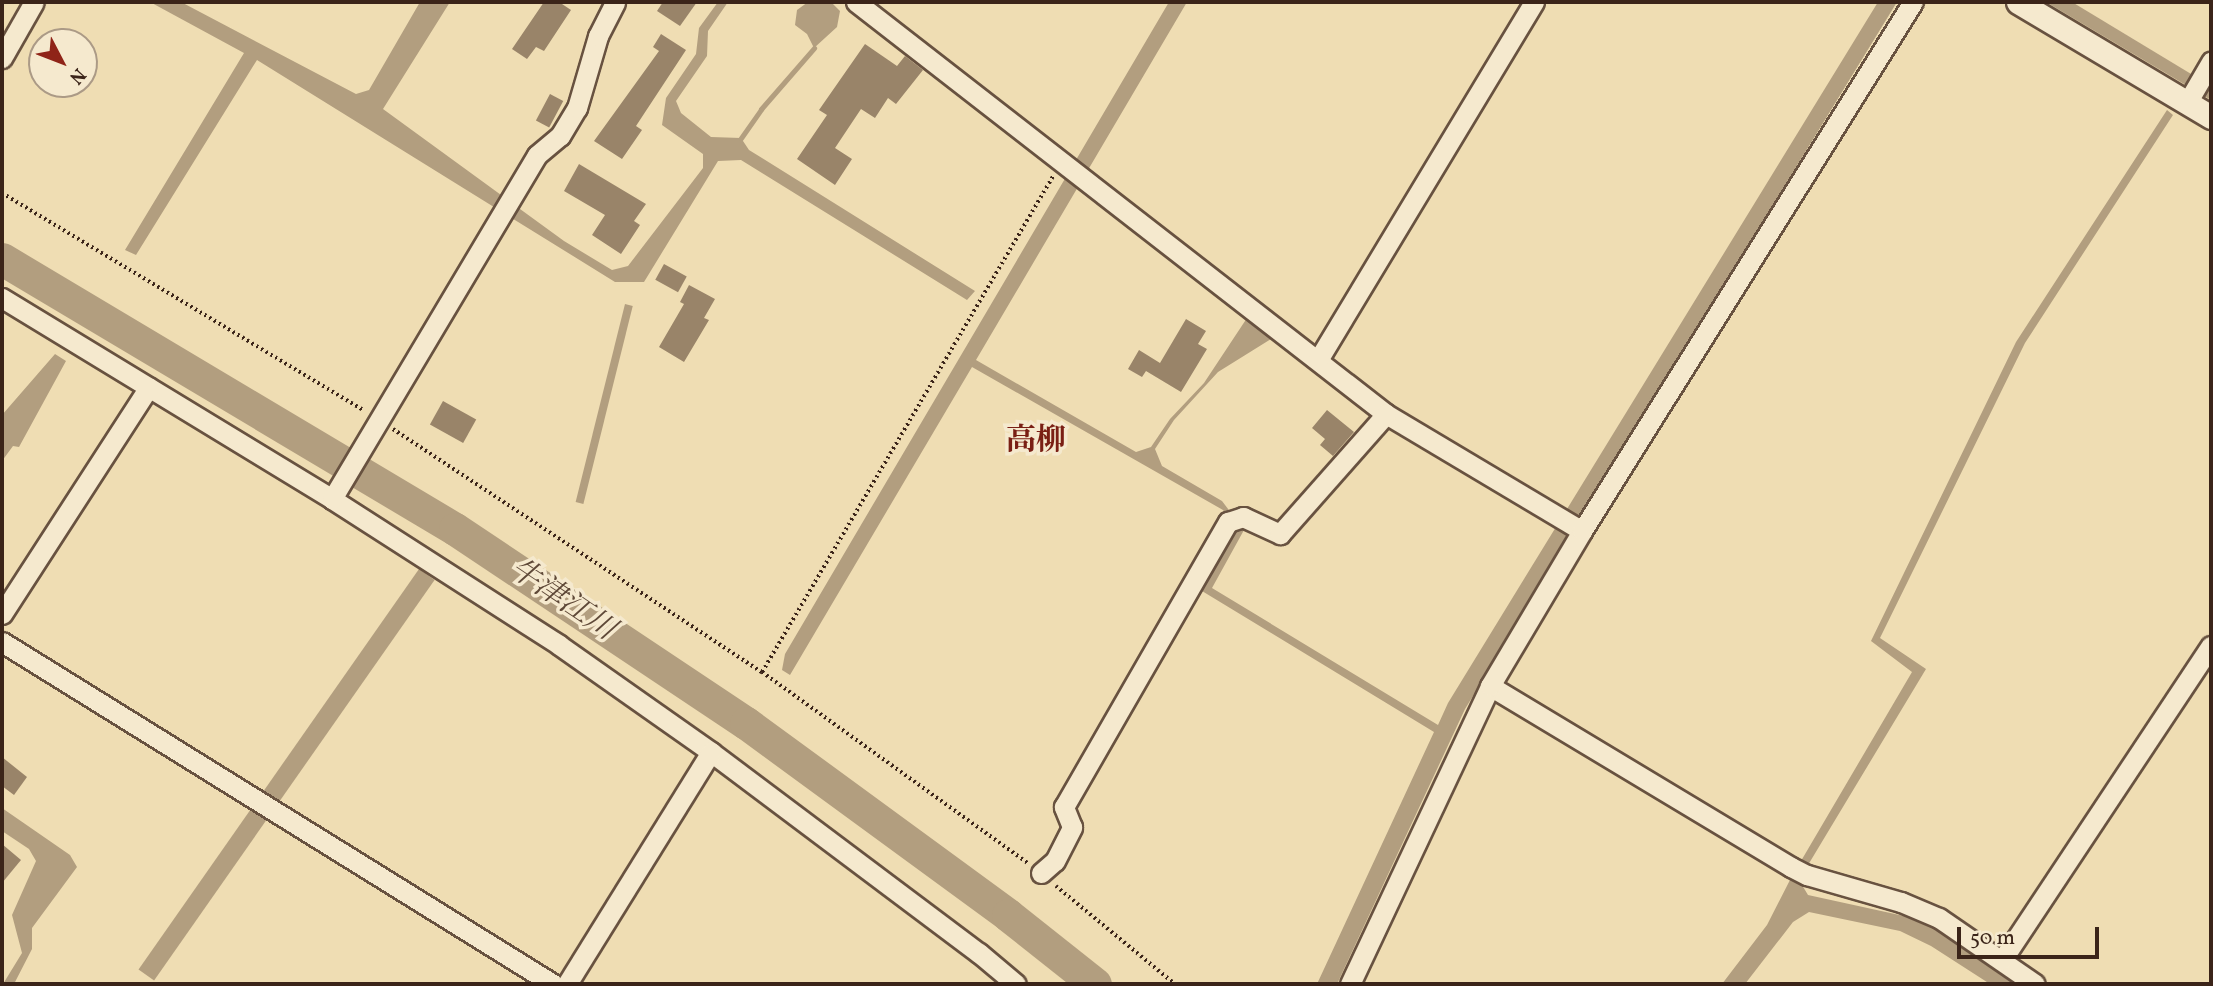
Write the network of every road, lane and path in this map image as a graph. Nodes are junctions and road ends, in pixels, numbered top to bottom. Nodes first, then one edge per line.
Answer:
1 (34, 2) edge
2 (615, 2) edge
3 (856, 2) edge
4 (1534, 2) edge
5 (1913, 2) edge
6 (2018, 2) edge
7 (2, 58) edge
8 (2207, 68) edge
9 (2187, 103) junction
10 (2211, 117) edge
11 (1066, 163) junction
12 (2, 193) edge
13 (2, 298) edge
14 (1318, 360) junction
15 (149, 387) junction
16 (1386, 414) junction
17 (380, 421) junction
18 (332, 499) junction
19 (1582, 531) junction
20 (2, 614) edge
21 (2, 642) edge
22 (2211, 646) edge
23 (762, 672) junction
24 (1490, 686) junction
25 (711, 752) junction
26 (1041, 873) junction
27 (2002, 960) junction
28 (553, 984) edge
29 (567, 984) edge
30 (1016, 984) edge
31 (1175, 984) edge
32 (1350, 984) edge
33 (2035, 984) edge

1 - 7 street
2 - 17 street
3 - 11 street
4 - 14 street
5 - 19 street
6 - 9 street
8 - 9 street
9 - 10 street
11 - 14 street
11 - 23 path
12 - 17 path
13 - 15 street
14 - 16 street
15 - 18 street
15 - 20 street
16 - 19 street
16 - 26 street
17 - 18 street
17 - 23 path
18 - 25 street
19 - 24 street
21 - 28 street
22 - 27 street
23 - 26 path
24 - 27 street
24 - 32 street
25 - 29 street
25 - 30 street
26 - 31 path
27 - 33 street

